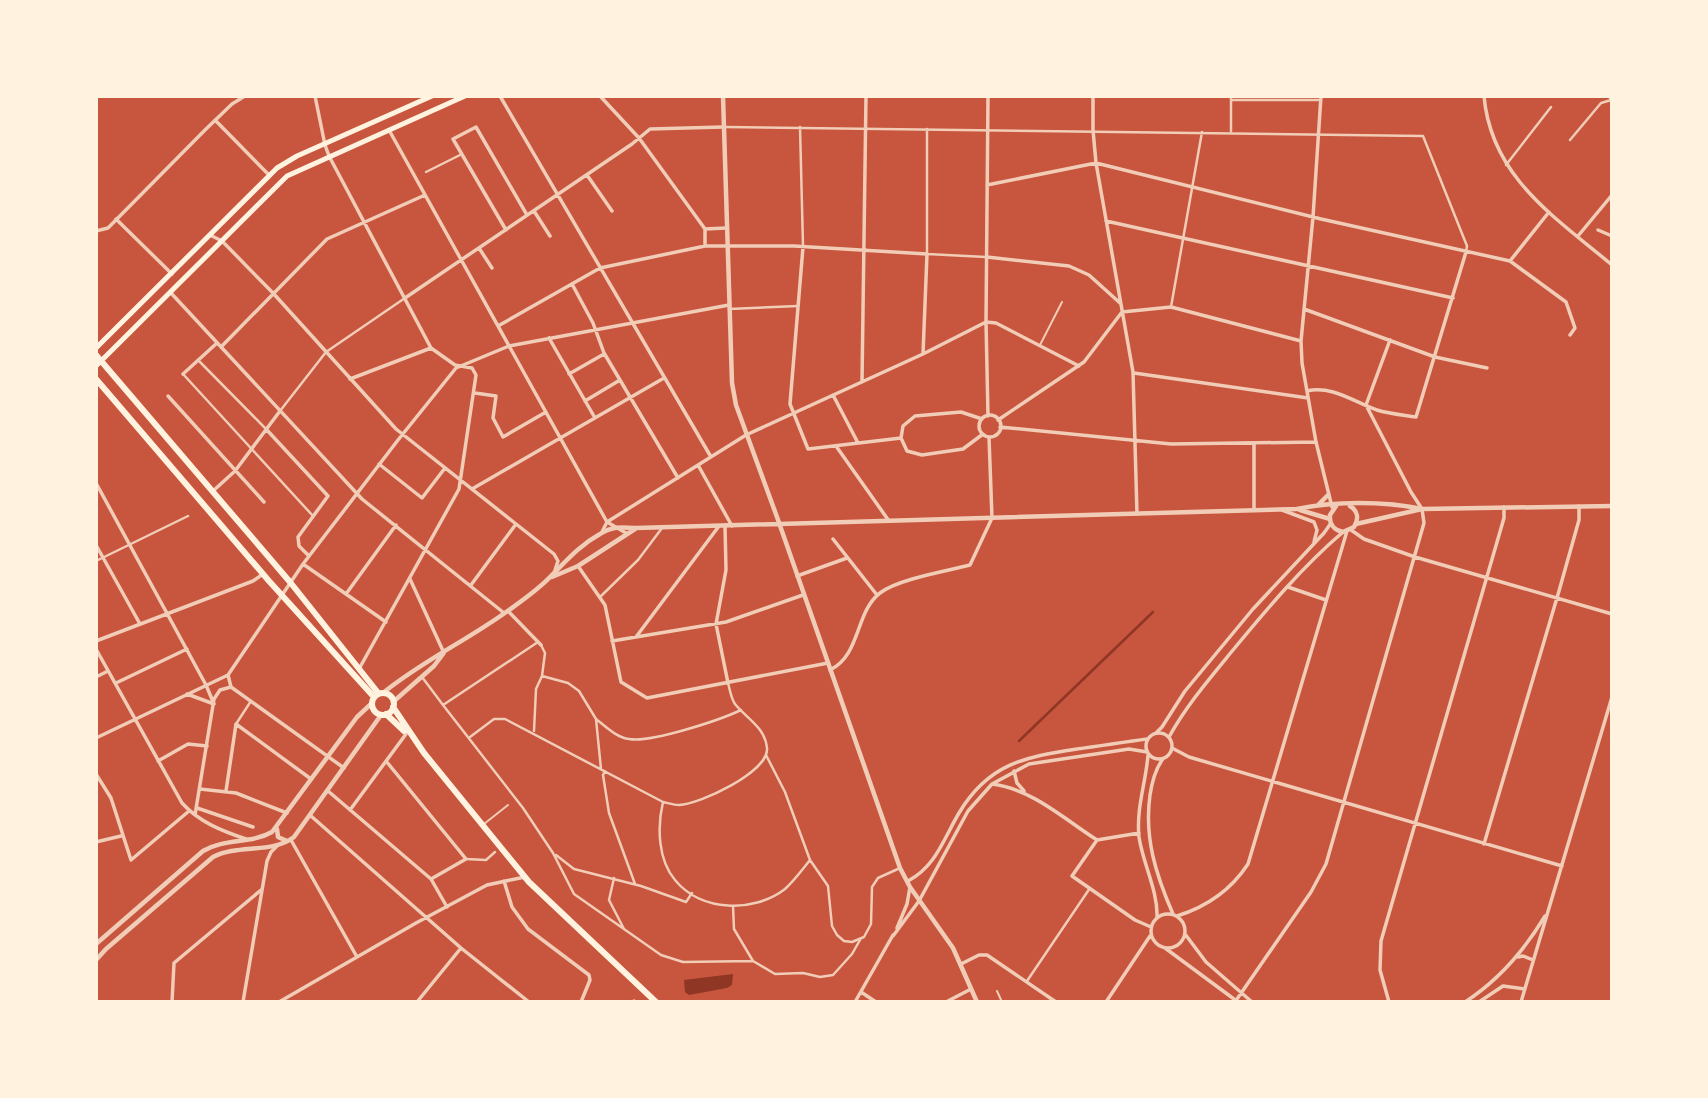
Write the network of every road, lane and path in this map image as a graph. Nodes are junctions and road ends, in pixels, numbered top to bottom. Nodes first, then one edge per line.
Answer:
1 (245, 96) edge
2 (315, 96) edge
3 (432, 96) edge
4 (465, 96) edge
5 (500, 96) edge
6 (600, 96) edge
7 (723, 96) edge
8 (866, 96) edge
9 (988, 96) edge
10 (1093, 96) edge
11 (1484, 96) edge
12 (1231, 98) edge
13 (1321, 98) edge
14 (1611, 100) edge
15 (1551, 107) dead end
16 (215, 120) junction
17 (723, 127) junction
18 (800, 127) junction
19 (865, 128) junction
20 (927, 129) junction
21 (389, 130) junction
22 (988, 130) junction
23 (1093, 130) junction
24 (1202, 132) junction
25 (1231, 132) junction
26 (1318, 133) junction
27 (639, 138) junction
28 (1570, 140) dead end
29 (324, 145) junction
30 (462, 154) junction
31 (329, 156) junction
32 (1096, 163) junction
33 (1506, 165) junction
34 (426, 172) dead end
35 (269, 175) junction
36 (587, 175) junction
37 (987, 185) junction
38 (1192, 186) junction
39 (425, 195) junction
40 (557, 195) junction
41 (1612, 195) edge
42 (534, 211) junction
43 (612, 211) dead end
44 (1549, 212) junction
45 (527, 215) junction
46 (1313, 217) junction
47 (116, 219) junction
48 (1106, 221) junction
49 (364, 222) junction
50 (726, 228) junction
51 (705, 229) junction
52 (506, 230) junction
53 (1598, 230) dead end
54 (96, 231) edge
55 (210, 235) junction
56 (550, 236) dead end
57 (1578, 236) junction
58 (1612, 236) edge
59 (1184, 238) junction
60 (222, 241) junction
61 (705, 246) junction
62 (727, 246) junction
63 (803, 247) junction
64 (478, 248) junction
65 (864, 251) junction
66 (1466, 252) junction
67 (926, 254) junction
68 (986, 257) junction
69 (461, 260) junction
70 (1510, 261) junction
71 (1612, 265) edge
72 (1308, 266) junction
73 (492, 268) dead end
74 (600, 268) junction
75 (172, 274) junction
76 (572, 284) junction
77 (171, 293) junction
78 (273, 293) junction
79 (405, 298) junction
80 (1453, 298) junction
81 (1062, 302) dead end
82 (1121, 305) junction
83 (798, 306) junction
84 (729, 307) junction
85 (1171, 307) junction
86 (1304, 309) junction
87 (1122, 312) junction
88 (632, 322) junction
89 (986, 322) junction
90 (498, 326) junction
91 (594, 329) junction
92 (1570, 335) dead end
93 (548, 338) junction
94 (1390, 340) junction
95 (1301, 341) junction
96 (219, 345) junction
97 (1040, 345) junction
98 (509, 346) junction
99 (96, 348) edge
100 (431, 348) junction
101 (326, 352) junction
102 (604, 354) junction
103 (923, 354) junction
104 (96, 355) edge
105 (1435, 357) junction
106 (198, 360) junction
107 (99, 364) edge
108 (460, 366) junction
109 (1079, 366) junction
110 (1487, 368) dead end
111 (1133, 372) junction
112 (183, 374) joint
113 (569, 374) junction
114 (665, 378) junction
115 (96, 379) edge
116 (350, 379) junction
117 (620, 380) junction
118 (862, 382) junction
119 (1307, 391) junction
120 (475, 393) junction
121 (833, 395) junction
122 (168, 396) dead end
123 (631, 398) junction
124 (1308, 398) junction
125 (585, 401) junction
126 (1366, 405) junction
127 (280, 411) junction
128 (546, 412) junction
129 (793, 413) junction
130 (988, 416) junction
131 (595, 418) junction
132 (982, 419) junction
133 (998, 420) junction
134 (1000, 427) junction
135 (266, 429) junction
136 (402, 434) junction
137 (983, 434) junction
138 (746, 435) junction
139 (989, 437) junction
140 (561, 438) junction
141 (901, 438) junction
142 (1135, 441) junction
143 (1316, 442) junction
144 (858, 443) junction
145 (1254, 444) junction
146 (836, 446) junction
147 (251, 449) junction
148 (711, 457) junction
149 (379, 464) junction
150 (698, 465) junction
151 (445, 468) junction
152 (235, 471) junction
153 (678, 478) junction
154 (461, 481) junction
155 (96, 483) edge
156 (472, 489) junction
157 (213, 491) junction
158 (357, 494) junction
159 (1328, 495) junction
160 (264, 502) dead end
161 (1320, 504) junction
162 (1349, 505) junction
163 (1579, 506) junction
164 (1612, 506) edge
165 (1333, 507) junction
166 (1504, 508) junction
167 (1297, 509) junction
168 (1422, 509) junction
169 (1254, 510) junction
170 (1280, 510) junction
171 (1137, 513) junction
172 (188, 516) dead end
173 (313, 516) junction
174 (992, 518) junction
175 (889, 521) junction
176 (1330, 521) junction
177 (607, 522) junction
178 (516, 524) junction
179 (1356, 524) junction
180 (396, 525) junction
181 (780, 525) junction
182 (722, 526) junction
183 (732, 526) junction
184 (614, 527) junction
185 (636, 528) junction
186 (662, 528) junction
187 (1347, 531) junction
188 (601, 533) junction
189 (626, 533) junction
190 (833, 539) dead end
191 (96, 545) edge
192 (130, 545) junction
193 (1312, 546) junction
194 (427, 549) junction
195 (554, 554) junction
196 (309, 556) junction
197 (568, 557) junction
198 (1415, 557) junction
199 (103, 558) junction
200 (847, 558) junction
201 (96, 561) edge
202 (303, 564) junction
203 (578, 566) junction
204 (263, 574) junction
205 (797, 576) junction
206 (550, 577) junction
207 (1486, 578) junction
208 (410, 579) junction
209 (290, 582) junction
210 (471, 585) junction
211 (1288, 587) junction
212 (346, 594) junction
213 (282, 595) junction
214 (803, 595) junction
215 (877, 595) junction
216 (600, 597) junction
217 (1557, 598) junction
218 (1326, 600) junction
219 (506, 612) junction
220 (167, 613) junction
221 (1612, 614) edge
222 (386, 622) junction
223 (140, 624) junction
224 (716, 624) junction
225 (636, 638) junction
226 (96, 641) edge
227 (612, 642) junction
228 (539, 644) junction
229 (96, 649) edge
230 (187, 649) junction
231 (444, 653) junction
232 (829, 666) junction
233 (359, 669) junction
234 (108, 671) junction
235 (228, 675) junction
236 (542, 676) junction
237 (96, 677) edge
238 (422, 677) junction
239 (728, 683) junction
240 (116, 684) junction
241 (206, 685) junction
242 (230, 687) junction
243 (187, 694) junction
244 (377, 697) junction
245 (1612, 697) edge
246 (251, 701) junction
247 (214, 704) junction
248 (393, 704) junction
249 (443, 705) junction
250 (741, 710) junction
251 (384, 714) junction
252 (596, 719) junction
253 (135, 720) junction
254 (236, 724) junction
255 (534, 733) junction
256 (1156, 733) junction
257 (406, 734) junction
258 (470, 737) junction
259 (1169, 737) junction
260 (96, 738) edge
261 (1147, 739) junction
262 (207, 746) junction
263 (1172, 748) junction
264 (424, 753) junction
265 (1148, 753) junction
266 (766, 755) junction
267 (327, 756) junction
268 (1163, 759) junction
269 (158, 761) junction
270 (386, 761) junction
271 (344, 768) junction
272 (603, 770) junction
273 (1014, 771) junction
274 (96, 774) edge
275 (311, 779) junction
276 (1274, 782) junction
277 (992, 784) junction
278 (200, 789) junction
279 (226, 791) junction
280 (328, 791) junction
281 (1026, 792) junction
282 (663, 802) junction
283 (1344, 802) junction
284 (508, 804) dead end
285 (197, 808) junction
286 (350, 810) junction
287 (189, 811) junction
288 (287, 814) junction
289 (195, 815) junction
290 (311, 816) junction
291 (1414, 824) junction
292 (279, 825) junction
293 (482, 825) junction
294 (253, 827) dead end
295 (1139, 833) junction
296 (121, 836) junction
297 (246, 839) junction
298 (290, 841) junction
299 (1097, 841) junction
300 (96, 842) edge
301 (281, 844) junction
302 (1484, 844) junction
303 (254, 848) junction
304 (495, 852) dead end
305 (553, 853) junction
306 (466, 859) junction
307 (810, 860) junction
308 (267, 861) junction
309 (1562, 866) junction
310 (900, 868) junction
311 (524, 877) junction
312 (915, 877) junction
313 (614, 878) junction
314 (431, 879) junction
315 (504, 881) junction
316 (906, 882) junction
317 (635, 884) junction
318 (910, 887) junction
319 (1090, 888) junction
320 (262, 889) junction
321 (692, 893) junction
322 (924, 893) junction
323 (919, 901) junction
324 (733, 906) junction
325 (447, 907) junction
326 (1548, 911) junction
327 (1175, 915) junction
328 (1157, 917) junction
329 (427, 918) junction
330 (1151, 927) junction
331 (624, 929) junction
332 (1184, 933) junction
333 (1151, 934) junction
334 (893, 936) junction
335 (860, 940) junction
336 (96, 944) edge
337 (1163, 947) junction
338 (461, 948) junction
339 (357, 957) junction
340 (1516, 958) junction
341 (96, 960) edge
342 (1533, 960) junction
343 (753, 961) junction
344 (961, 964) junction
345 (1027, 981) junction
346 (971, 989) junction
347 (1525, 989) junction
348 (996, 991) dead end
349 (861, 992) junction
350 (1241, 993) junction
351 (649, 994) junction
352 (1236, 1001) edge
353 (172, 1002) edge
354 (243, 1002) edge
355 (279, 1002) edge
356 (417, 1002) edge
357 (528, 1002) edge
358 (581, 1002) edge
359 (656, 1002) edge
360 (662, 1002) edge
361 (855, 1002) edge
362 (876, 1002) edge
363 (946, 1002) edge
364 (977, 1002) edge
365 (1002, 1002) edge
366 (1056, 1002) edge
367 (1106, 1002) edge
368 (1252, 1002) edge
369 (1389, 1002) edge
370 (1465, 1002) edge
371 (1479, 1002) edge
372 (1521, 1002) edge

1 - 16 street
2 - 29 street
3 - 29 main road
4 - 21 main road
5 - 40 street
6 - 27 street
7 - 17 street
8 - 19 street
9 - 22 street
10 - 23 street
11 - 33 street
12 - 13 street
12 - 25 street
13 - 26 street
14 - 28 street
15 - 33 street
16 - 35 street
16 - 47 street
17 - 18 street
17 - 27 street
17 - 50 street
18 - 19 street
18 - 63 street
19 - 20 street
19 - 65 street
20 - 22 street
20 - 67 street
21 - 31 main road
21 - 39 street
22 - 23 street
22 - 37 street
23 - 24 street
23 - 32 street
24 - 25 street
24 - 38 street
25 - 26 street
26 - 46 street
26 - 66 street
27 - 36 street
27 - 51 street
29 - 31 street
29 - 35 main road
30 - 34 street
30 - 45 street
30 - 52 street
31 - 49 street
31 - 60 main road
32 - 37 street
32 - 38 street
32 - 48 street
33 - 44 street
35 - 55 main road
36 - 40 street
36 - 43 street
37 - 68 street
38 - 46 street
38 - 59 street
39 - 49 street
39 - 69 street
40 - 42 street
40 - 74 street
41 - 57 street
42 - 45 street
42 - 56 street
44 - 57 street
44 - 70 street
45 - 52 street
46 - 66 street
46 - 72 street
47 - 54 street
47 - 75 street
48 - 59 street
48 - 82 street
49 - 78 street
49 - 79 street
50 - 51 street
50 - 62 street
51 - 61 street
52 - 64 street
53 - 58 street
55 - 60 street
55 - 75 main road
57 - 71 street
59 - 72 street
59 - 85 street
60 - 77 main road
60 - 78 street
61 - 62 street
61 - 74 street
62 - 63 street
62 - 84 street
63 - 65 street
63 - 83 street
64 - 69 street
64 - 73 street
65 - 67 street
65 - 118 street
66 - 70 street
66 - 80 street
67 - 68 street
67 - 103 street
68 - 82 street
68 - 89 street
69 - 79 street
69 - 90 street
70 - 92 street
72 - 80 street
72 - 86 street
74 - 76 street
74 - 88 street
75 - 99 main road
76 - 90 street
76 - 91 street
77 - 96 street
77 - 107 main road
78 - 96 street
78 - 101 street
79 - 100 street
79 - 101 street
80 - 105 street
81 - 97 lane
82 - 87 street
83 - 84 street
83 - 129 street
84 - 88 street
84 - 138 street
85 - 87 street
85 - 95 street
86 - 94 street
86 - 95 street
87 - 109 street
87 - 111 street
88 - 91 street
88 - 114 street
89 - 97 street
89 - 103 street
89 - 130 street
90 - 98 street
91 - 93 street
91 - 102 street
93 - 98 street
93 - 113 street
94 - 105 street
94 - 126 street
95 - 119 street
96 - 106 street
96 - 127 street
97 - 109 street
98 - 108 street
98 - 128 street
100 - 108 street
100 - 116 street
101 - 116 street
101 - 127 street
102 - 113 street
102 - 117 street
103 - 118 street
104 - 107 main road
105 - 110 street
105 - 126 street
106 - 112 street
106 - 135 street
107 - 157 main road
108 - 120 street
108 - 136 street
109 - 133 street
111 - 124 street
111 - 142 street
112 - 147 street
113 - 125 street
114 - 123 street
114 - 148 street
115 - 204 main road
116 - 136 street
117 - 123 street
117 - 125 street
118 - 121 street
119 - 124 street
119 - 126 street
120 - 128 street
120 - 154 street
121 - 129 street
121 - 144 street
122 - 152 street
123 - 131 street
123 - 153 street
124 - 143 street
125 - 131 street
126 - 168 street
127 - 135 street
127 - 158 street
128 - 140 street
129 - 138 street
129 - 146 street
130 - 132 street
130 - 133 street
131 - 140 street
132 - 137 street
132 - 141 street
133 - 134 street
134 - 139 street
134 - 142 street
135 - 147 street
135 - 173 street
136 - 149 street
136 - 151 street
137 - 139 street
137 - 141 street
138 - 148 street
138 - 181 street
139 - 174 street
140 - 156 street
140 - 177 street
141 - 144 street
142 - 145 street
142 - 171 street
143 - 145 street
143 - 159 street
144 - 146 street
145 - 169 street
146 - 175 street
147 - 152 street
147 - 173 street
148 - 150 street
149 - 151 street
149 - 158 street
150 - 153 street
150 - 183 street
151 - 154 street
152 - 157 street
152 - 160 street
153 - 177 street
154 - 156 street
154 - 194 street
155 - 192 street
156 - 178 street
157 - 209 main road
158 - 180 street
158 - 196 street
159 - 161 street
159 - 165 street
161 - 165 street
161 - 167 street
162 - 165 street
162 - 168 street
162 - 179 street
163 - 164 street
163 - 166 street
163 - 217 street
165 - 176 street
166 - 168 street
166 - 207 street
167 - 170 street
167 - 176 street
168 - 179 street
168 - 198 street
169 - 170 street
169 - 171 street
170 - 193 street
171 - 174 street
172 - 192 street
173 - 196 street
174 - 175 street
174 - 215 street
175 - 181 street
176 - 187 street
176 - 193 street
177 - 184 street
177 - 188 street
178 - 195 street
178 - 210 street
179 - 187 street
180 - 194 street
180 - 212 street
181 - 183 street
181 - 205 street
182 - 183 street
182 - 186 street
182 - 224 street
182 - 225 street
184 - 185 street
184 - 188 street
184 - 189 street
185 - 186 street
185 - 189 street
186 - 216 street
187 - 198 street
187 - 211 street
187 - 218 street
188 - 197 street
189 - 203 street
190 - 200 street
191 - 199 street
192 - 199 street
192 - 220 street
193 - 256 street
194 - 208 street
194 - 210 street
195 - 197 street
195 - 206 street
196 - 202 street
197 - 206 street
198 - 207 street
198 - 283 street
199 - 201 street
199 - 223 street
200 - 205 street
200 - 215 street
202 - 209 street
202 - 212 street
203 - 206 street
203 - 216 street
204 - 213 main road
204 - 220 street
205 - 214 street
206 - 219 street
207 - 217 street
207 - 291 street
208 - 222 street
208 - 231 street
209 - 213 street
209 - 233 main road
210 - 219 street
211 - 218 street
211 - 259 street
212 - 222 street
213 - 235 street
213 - 244 main road
214 - 224 street
214 - 232 street
215 - 232 street
216 - 227 street
217 - 221 street
217 - 302 street
218 - 276 street
219 - 228 street
219 - 231 street
220 - 223 street
220 - 230 street
222 - 233 street
223 - 226 street
224 - 225 street
224 - 239 street
225 - 227 street
227 - 239 street
228 - 236 street
228 - 249 street
229 - 234 street
230 - 240 street
230 - 241 street
231 - 238 street
231 - 244 street
232 - 239 street
232 - 310 street
233 - 244 main road
234 - 237 street
234 - 240 street
235 - 241 street
235 - 242 street
236 - 252 street
236 - 255 street
238 - 248 street
238 - 249 street
239 - 250 street
240 - 253 street
241 - 243 street
241 - 247 street
242 - 246 street
242 - 247 street
243 - 247 street
243 - 253 street
244 - 248 main road
244 - 251 main road
244 - 267 street
245 - 309 street
246 - 254 street
246 - 267 street
247 - 262 street
248 - 251 main road
248 - 264 main road
249 - 258 street
250 - 252 street
250 - 266 street
251 - 257 main road
251 - 271 street
252 - 272 street
253 - 260 street
253 - 269 street
254 - 275 street
254 - 279 street
255 - 258 street
255 - 272 street
256 - 259 street
256 - 261 street
257 - 264 main road
257 - 270 street
258 - 305 street
259 - 263 street
261 - 265 street
261 - 312 street
262 - 269 street
262 - 278 street
263 - 268 street
263 - 276 street
264 - 293 main road
265 - 268 street
265 - 273 street
265 - 295 street
266 - 282 street
266 - 307 street
267 - 271 street
267 - 275 street
268 - 327 street
269 - 287 street
270 - 286 street
270 - 306 street
271 - 280 street
272 - 282 street
272 - 317 street
273 - 277 street
273 - 281 street
274 - 296 street
275 - 288 street
276 - 283 street
276 - 327 street
277 - 281 street
277 - 322 street
278 - 279 street
278 - 285 street
279 - 288 street
280 - 286 street
280 - 290 street
281 - 299 street
282 - 321 street
283 - 291 street
283 - 350 street
284 - 293 lane
285 - 289 street
285 - 294 street
286 - 314 street
287 - 289 street
287 - 296 street
288 - 292 street
289 - 297 street
290 - 298 street
290 - 329 street
291 - 302 street
291 - 369 street
292 - 297 street
292 - 298 street
293 - 311 main road
295 - 299 street
295 - 328 street
296 - 300 street
297 - 336 street
298 - 301 street
298 - 339 street
299 - 319 street
301 - 303 street
301 - 308 street
302 - 309 street
303 - 308 street
303 - 341 street
304 - 306 street
305 - 313 street
305 - 331 street
306 - 314 street
307 - 324 street
307 - 335 street
308 - 320 street
309 - 326 street
310 - 316 street
310 - 335 street
311 - 315 street
311 - 351 main road
312 - 316 street
312 - 322 street
313 - 317 street
313 - 331 street
314 - 325 street
315 - 325 street
315 - 358 street
316 - 318 street
317 - 321 street
318 - 323 street
318 - 334 street
319 - 330 street
319 - 345 street
320 - 353 street
320 - 354 street
321 - 324 street
322 - 323 street
323 - 334 street
323 - 344 street
324 - 343 street
325 - 329 street
326 - 340 street
326 - 342 street
327 - 328 street
327 - 332 street
328 - 330 street
329 - 338 street
329 - 339 street
330 - 333 street
331 - 343 street
332 - 337 street
332 - 350 street
333 - 337 street
333 - 367 street
334 - 349 street
335 - 343 street
337 - 352 street
338 - 356 street
338 - 357 street
339 - 355 street
340 - 342 street
340 - 370 street
342 - 347 street
344 - 345 street
344 - 346 street
345 - 366 street
346 - 363 street
346 - 364 street
347 - 371 street
347 - 372 street
348 - 365 lane
349 - 361 street
349 - 362 street
350 - 352 street
350 - 368 street
351 - 359 main road
351 - 360 main road

